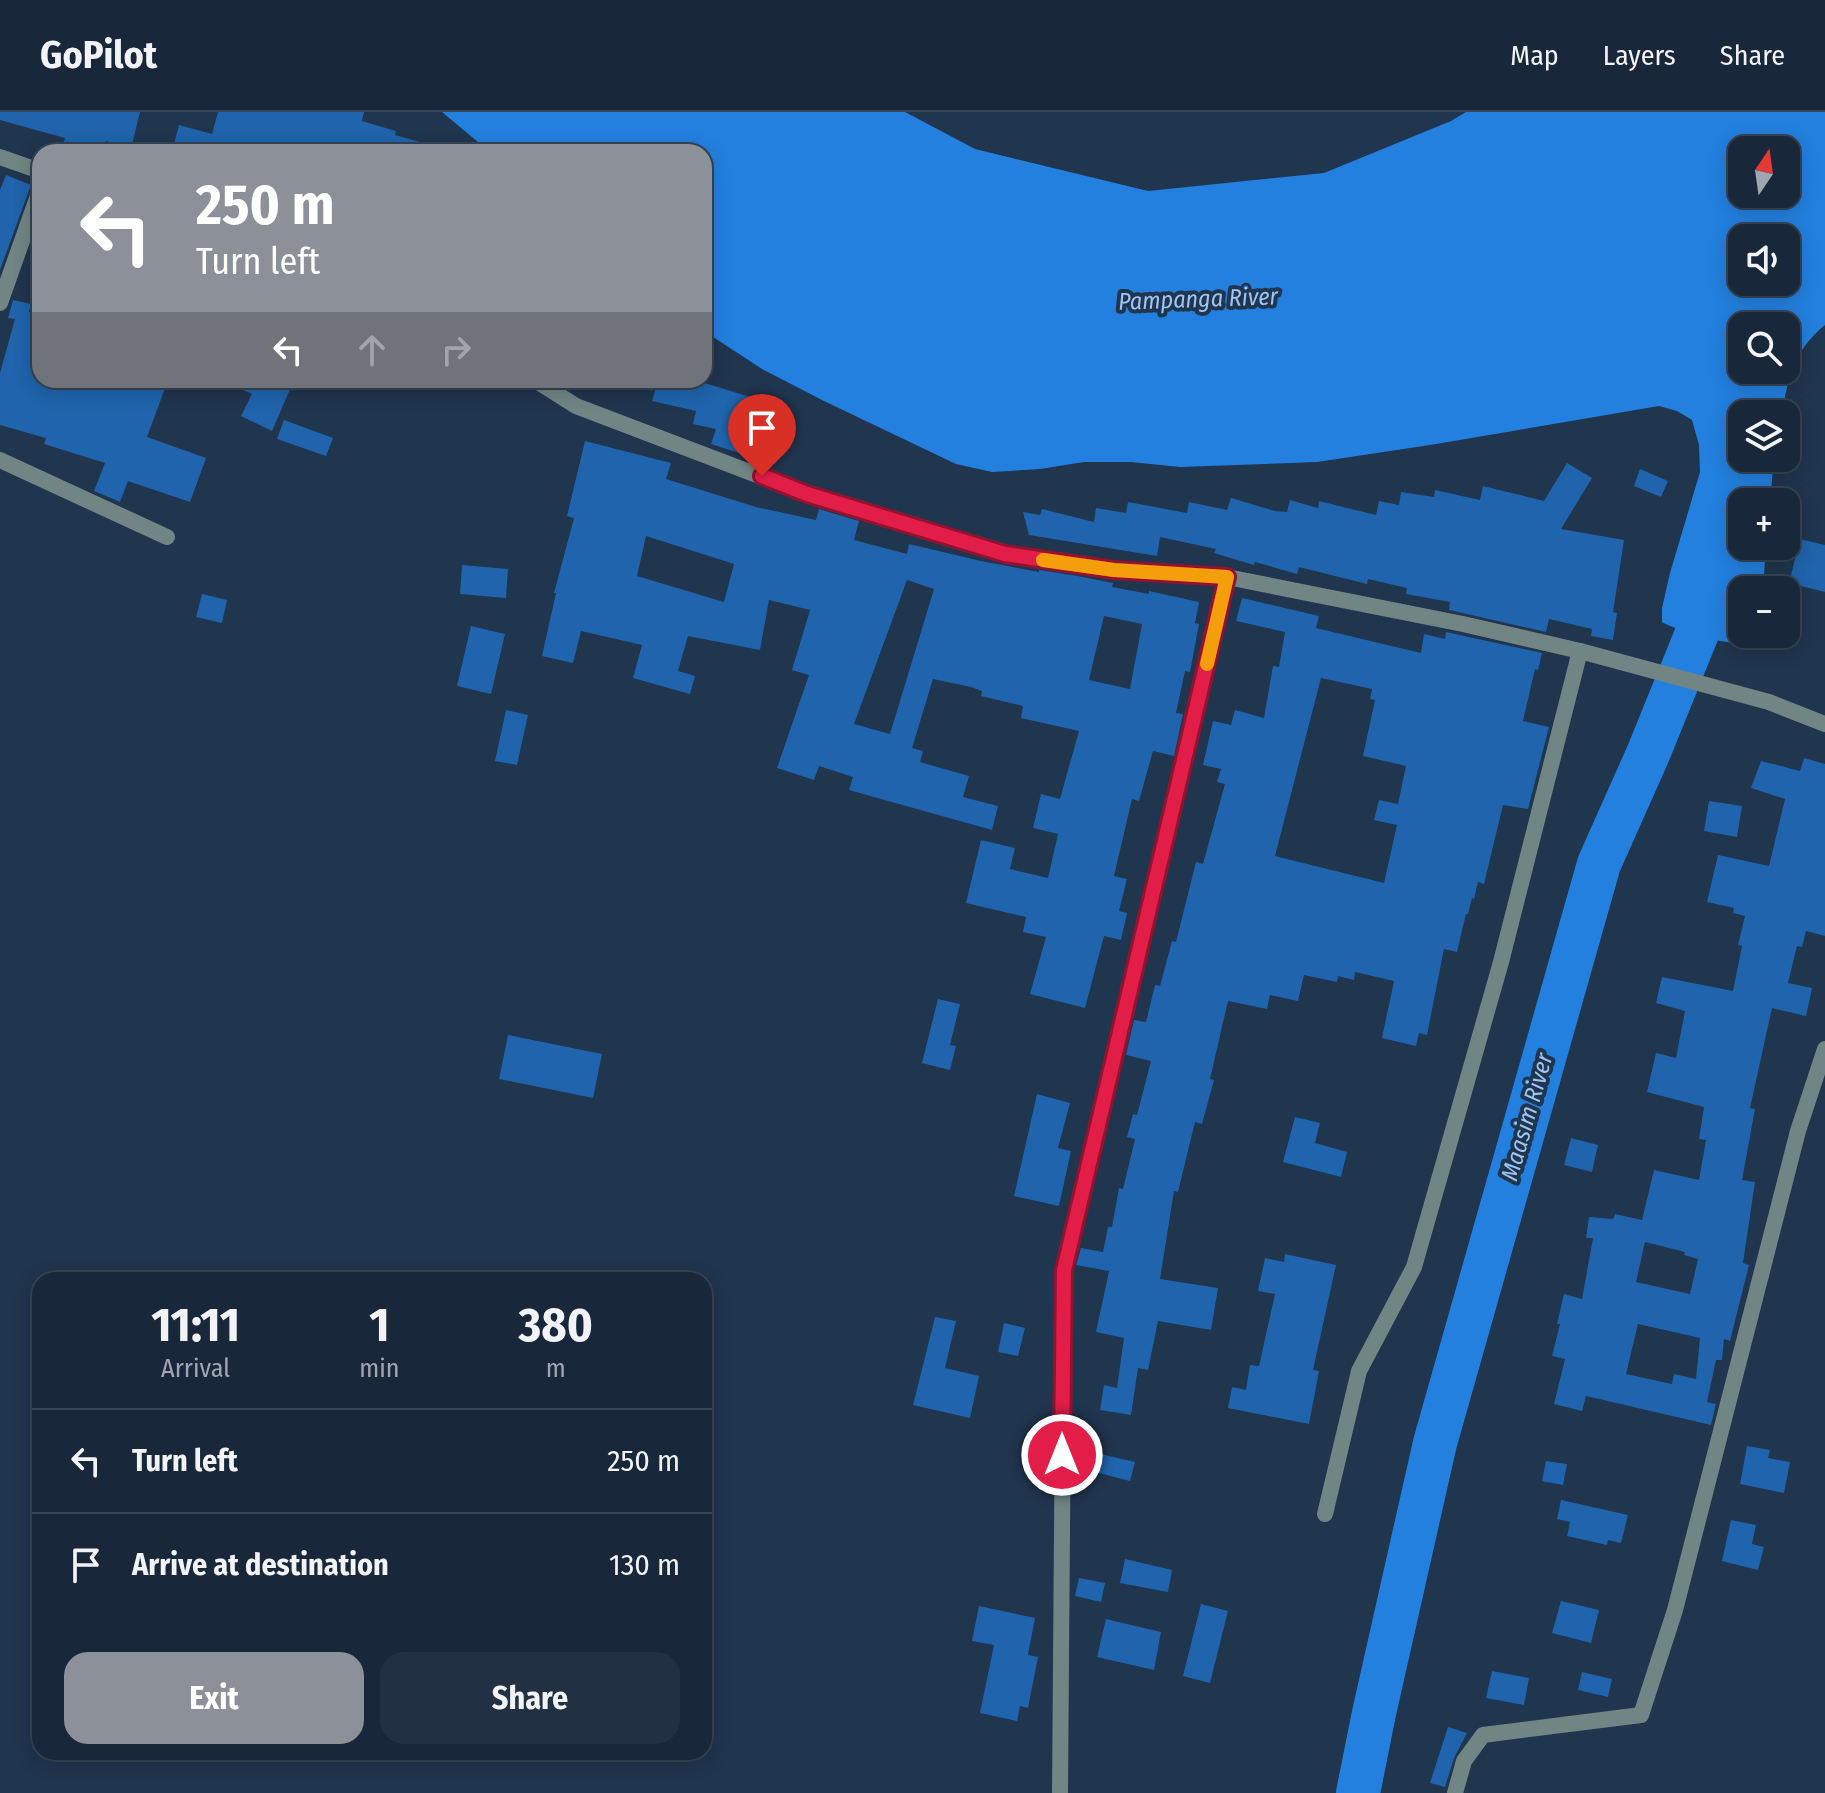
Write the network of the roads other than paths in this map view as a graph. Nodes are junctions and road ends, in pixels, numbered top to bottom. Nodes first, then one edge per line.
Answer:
1 (0, 157) edge
2 (32, 168) edge
3 (32, 213) edge
4 (0, 303) edge
5 (548, 388) edge
6 (0, 460) edge
7 (167, 537) dead end
8 (1227, 577) junction
9 (1580, 651) junction
10 (1825, 724) edge
11 (1825, 1049) edge
12 (1325, 1514) dead end
13 (1060, 1793) edge
14 (1455, 1793) edge

1 - 2 street
3 - 4 street
5 - 8 street
6 - 7 street
8 - 9 street
8 - 13 street
9 - 10 street
9 - 12 street
11 - 14 street

